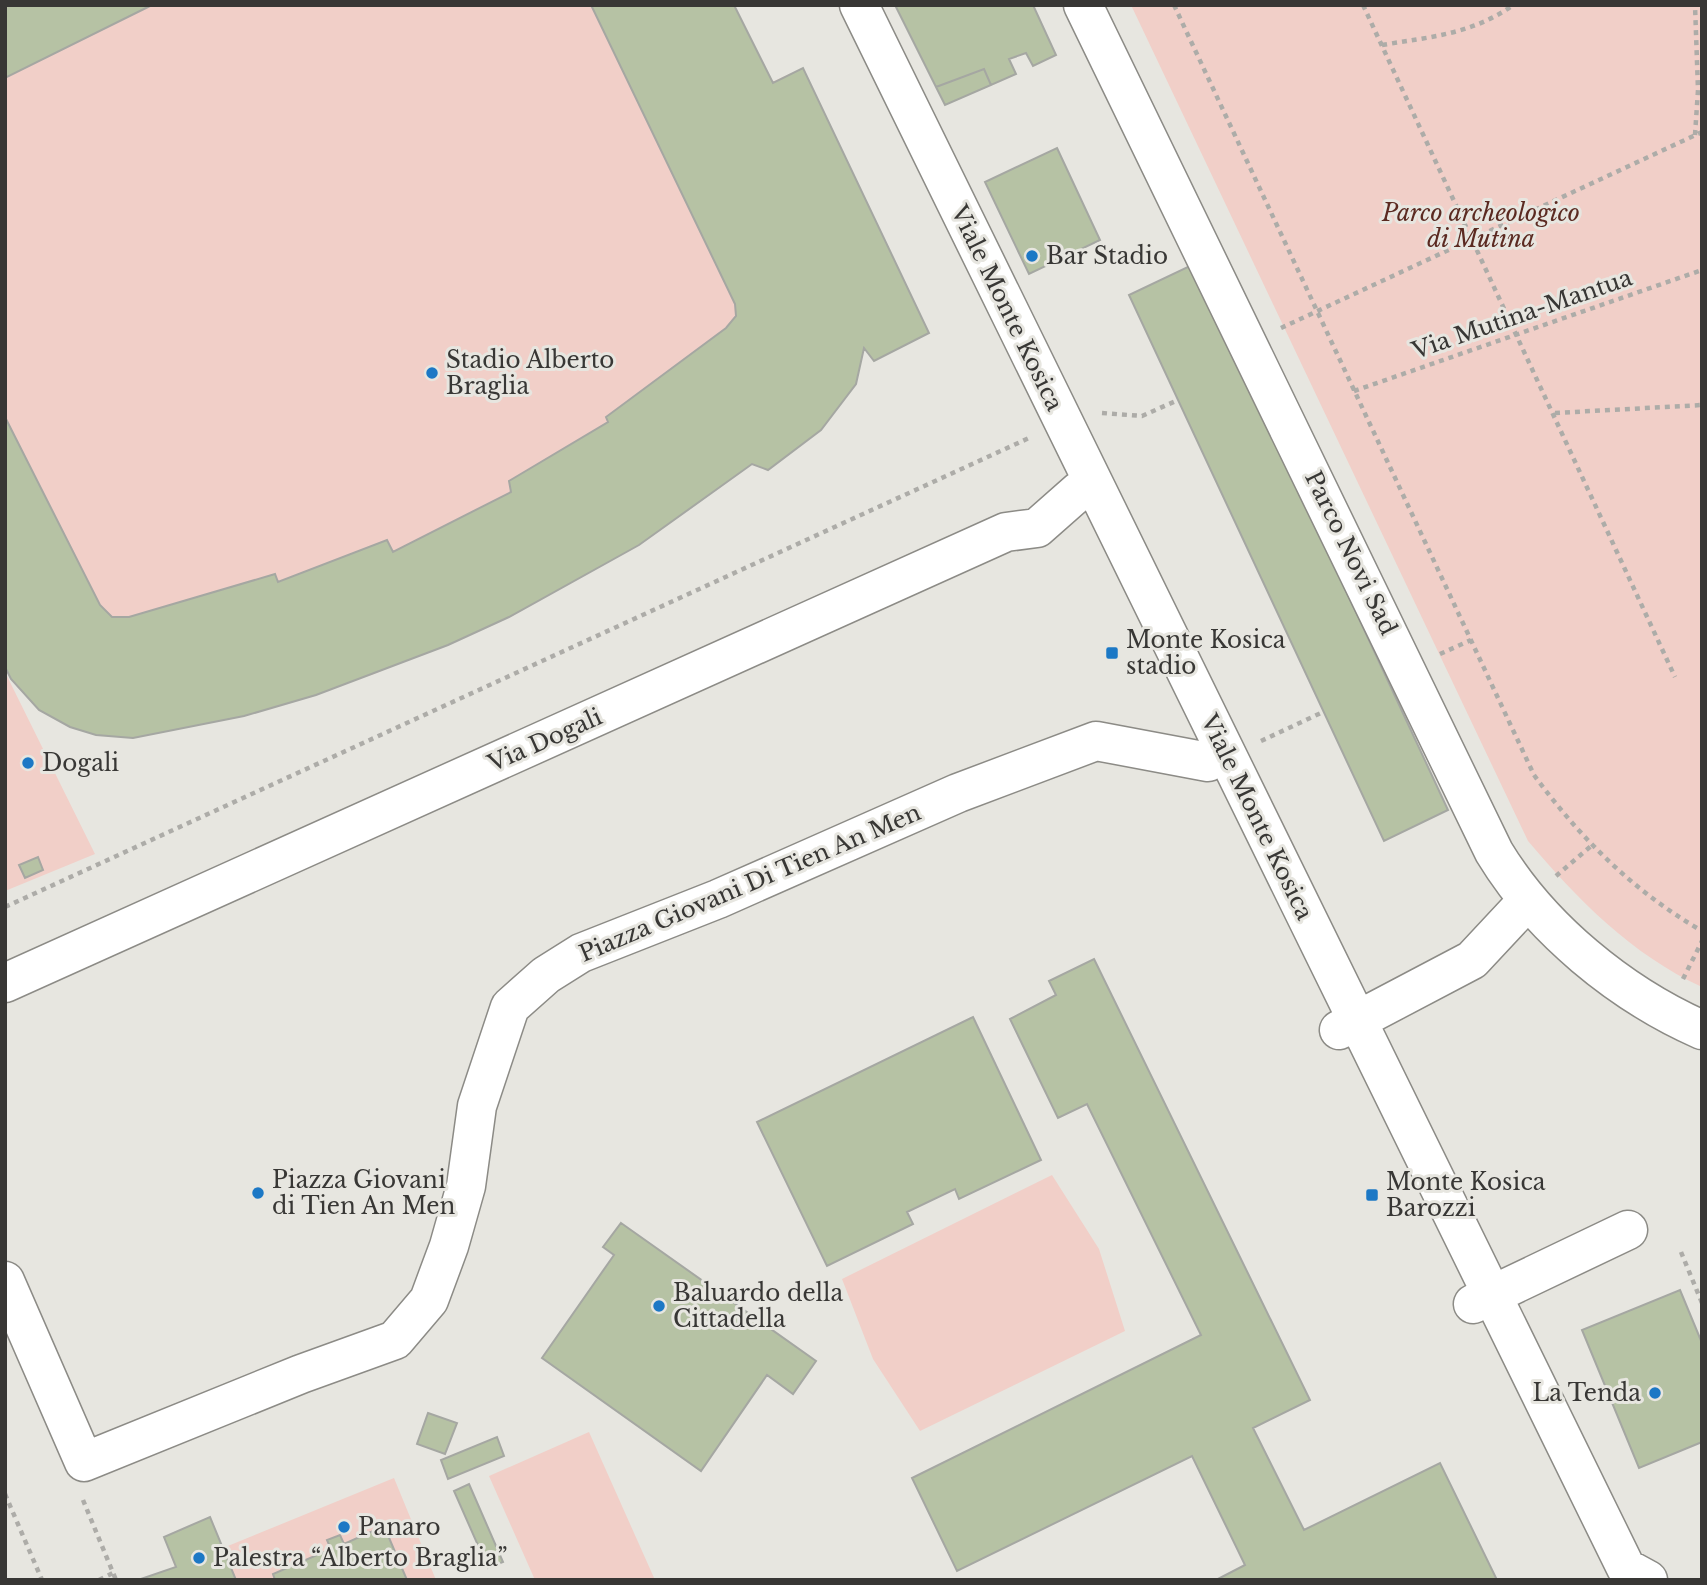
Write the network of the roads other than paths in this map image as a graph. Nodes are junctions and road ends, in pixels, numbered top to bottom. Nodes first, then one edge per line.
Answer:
1 (836, 5) edge
2 (859, 5) edge
3 (1083, 5) edge
4 (1056, 427) junction
5 (1079, 491) junction
6 (1208, 762) junction
7 (1528, 900) junction
8 (5, 983) edge
9 (1348, 1025) junction
10 (1702, 1030) edge
11 (1628, 1230) dead end
12 (5, 1282) edge
13 (1482, 1299) junction
14 (1611, 1580) edge
15 (1648, 1580) edge

1 - 4 street, Viale Monte Kosica
2 - 4 street, Viale Monte Kosica
3 - 7 street, Parco Novi Sad
4 - 5 street, Viale Monte Kosica
4 - 9 street, Viale Monte Kosica
5 - 6 street, Viale Monte Kosica
5 - 8 street, Via Dogali
6 - 9 street, Viale Monte Kosica
6 - 12 street, Piazza Giovani Di Tien An Men
7 - 9 street
7 - 10 street, Parco Novi Sad
9 - 13 street, Viale Monte Kosica
11 - 13 street
13 - 14 street, Viale Monte Kosica
13 - 15 street, Viale Monte Kosica

